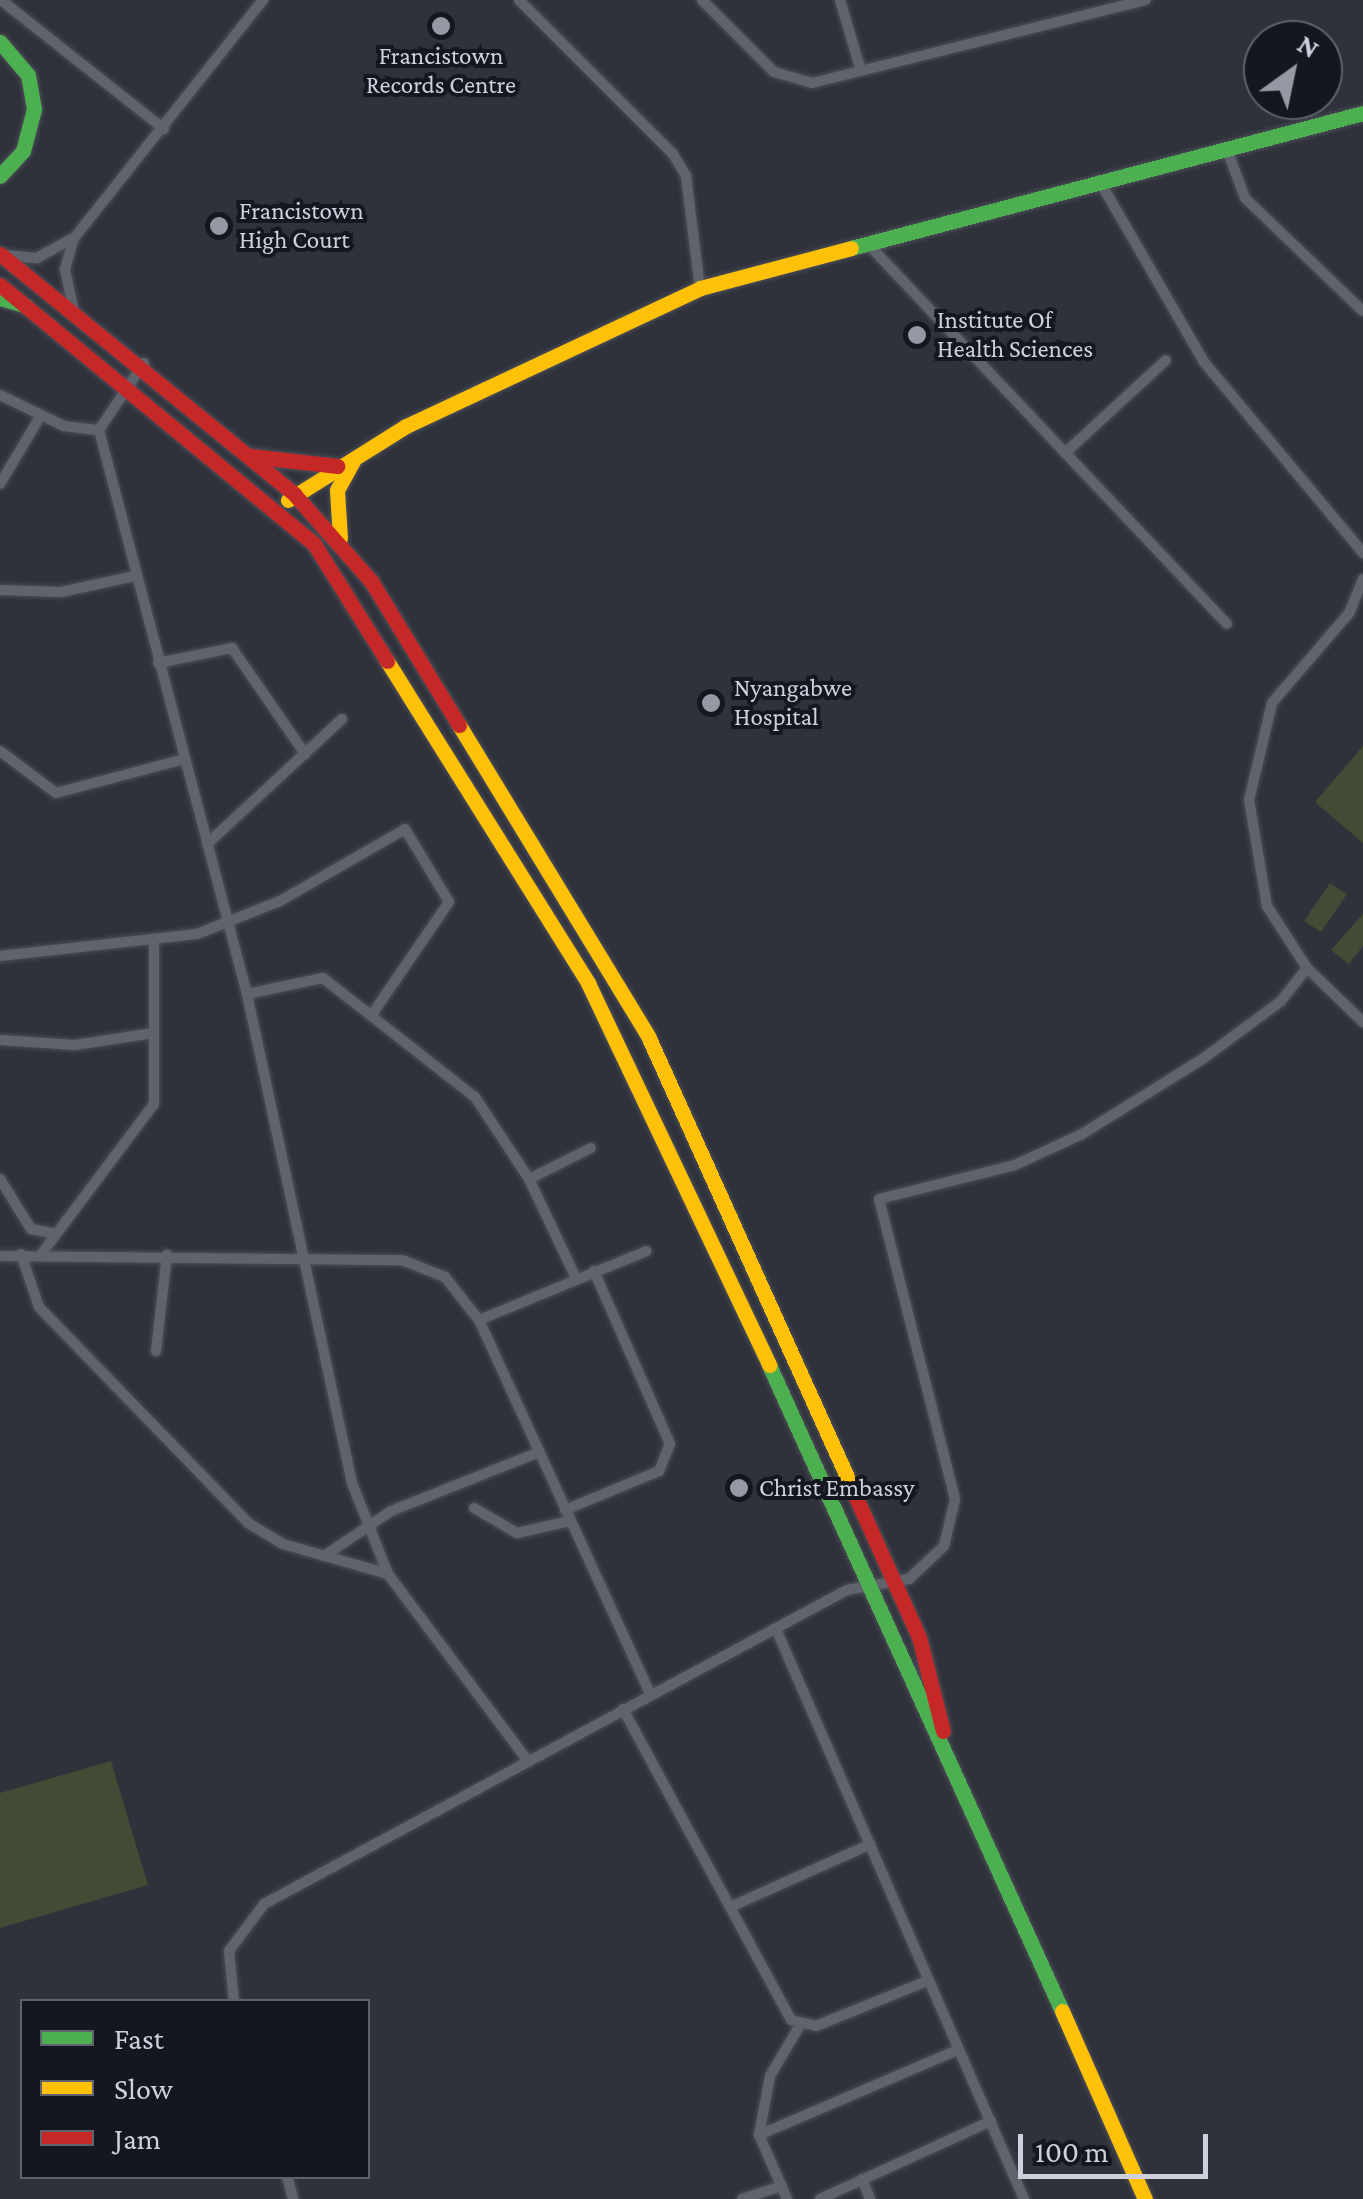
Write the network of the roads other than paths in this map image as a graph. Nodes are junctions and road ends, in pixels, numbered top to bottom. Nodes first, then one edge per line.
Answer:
1 (0, 0) edge
2 (263, 0) edge
3 (519, 0) edge
4 (702, 0) edge
5 (840, 0) edge
6 (1146, 0) edge
7 (0, 42) edge
8 (860, 71) junction
9 (1363, 113) edge
10 (164, 129) junction
11 (1226, 147) junction
12 (0, 176) edge
13 (1098, 180) junction
14 (75, 237) junction
15 (866, 242) junction
16 (0, 254) edge
17 (0, 286) edge
18 (700, 288) junction
19 (0, 298) edge
20 (25, 306) junction
21 (73, 308) junction
22 (1363, 311) edge
23 (1166, 360) dead end
24 (144, 363) junction
25 (128, 385) junction
26 (0, 396) edge
27 (41, 415) junction
28 (99, 430) junction
29 (1064, 453) junction
30 (358, 454) junction
31 (247, 456) junction
32 (337, 466) junction
33 (0, 484) edge
34 (294, 494) junction
35 (278, 509) junction
36 (341, 539) junction
37 (1363, 552) edge
38 (135, 576) junction
39 (1363, 579) edge
40 (0, 590) edge
41 (1226, 624) dead end
42 (158, 663) junction
43 (342, 719) dead end
44 (0, 752) edge
45 (305, 754) junction
46 (185, 759) junction
47 (207, 844) junction
48 (227, 922) junction
49 (154, 946) junction
50 (0, 956) edge
51 (1308, 968) junction
52 (248, 994) junction
53 (1344, 1004) dead end
54 (372, 1012) junction
55 (1363, 1022) edge
56 (153, 1033) junction
57 (0, 1040) edge
58 (591, 1148) dead end
59 (0, 1179) edge
60 (529, 1179) junction
61 (56, 1234) junction
62 (646, 1251) dead end
63 (42, 1253) junction
64 (21, 1254) junction
65 (167, 1255) junction
66 (0, 1256) edge
67 (305, 1259) junction
68 (594, 1271) junction
69 (576, 1278) junction
70 (480, 1320) junction
71 (156, 1351) dead end
72 (539, 1452) junction
73 (474, 1508) dead end
74 (568, 1516) junction
75 (366, 1526) junction
76 (324, 1556) junction
77 (388, 1574) junction
78 (894, 1585) junction
79 (874, 1586) junction
80 (776, 1629) junction
81 (650, 1694) junction
82 (623, 1709) junction
83 (945, 1744) junction
84 (528, 1760) junction
85 (871, 1844) junction
86 (730, 1907) junction
87 (927, 1981) junction
88 (234, 1999) edge
89 (800, 2025) junction
90 (954, 2050) junction
91 (991, 2121) junction
92 (759, 2134) junction
93 (862, 2179) junction
94 (782, 2186) junction
95 (742, 2199) edge
96 (787, 2199) edge
97 (820, 2199) edge
98 (870, 2199) edge
99 (1024, 2199) edge
100 (1144, 2199) edge

1 - 10 street
2 - 10 street
3 - 18 street
4 - 8 street
5 - 8 street
6 - 8 street
7 - 12 main road
9 - 11 main road
10 - 14 street
11 - 13 main road
11 - 22 street
13 - 15 main road
13 - 37 street
14 - 16 street
14 - 21 street
15 - 18 main road
15 - 29 street
16 - 21 main road
17 - 20 main road
18 - 30 main road
19 - 20 main road
20 - 25 main road
21 - 24 main road
23 - 29 street
24 - 25 street
24 - 31 main road
25 - 28 street
25 - 35 main road
26 - 27 street
27 - 28 street
27 - 33 street
28 - 38 street
29 - 41 street
30 - 32 main road
30 - 36 main road
31 - 32 main road
31 - 34 main road
32 - 34 main road
34 - 35 main road
34 - 36 main road
35 - 79 main road
36 - 78 main road
38 - 40 street
38 - 42 street
39 - 51 street
42 - 45 street
42 - 46 street
43 - 45 street
44 - 46 street
45 - 47 street
46 - 47 street
47 - 48 street
48 - 49 street
48 - 52 street
48 - 54 street
49 - 50 street
49 - 56 street
51 - 55 street
51 - 78 street
52 - 54 street
52 - 67 street
53 - 55 street
54 - 60 street
56 - 57 street
56 - 61 street
58 - 60 street
59 - 61 street
60 - 69 street
61 - 63 street
62 - 68 street
63 - 64 street
63 - 65 street
64 - 66 street
64 - 76 street
65 - 67 street
65 - 71 street
67 - 70 street
67 - 75 street
68 - 69 street
68 - 74 street
69 - 70 street
70 - 72 street
72 - 74 street
72 - 75 street
73 - 74 street
74 - 81 street
75 - 76 street
75 - 77 street
76 - 77 street
77 - 84 street
78 - 79 street
78 - 83 main road
79 - 80 street
79 - 83 main road
80 - 81 street
80 - 85 street
81 - 82 street
82 - 84 street
82 - 86 street
83 - 100 main road
84 - 88 street
85 - 86 street
85 - 87 street
86 - 89 street
87 - 89 street
87 - 90 street
89 - 92 street
90 - 91 street
90 - 92 street
91 - 93 street
91 - 99 street
92 - 94 street
93 - 97 street
93 - 98 street
94 - 95 street
94 - 96 street

